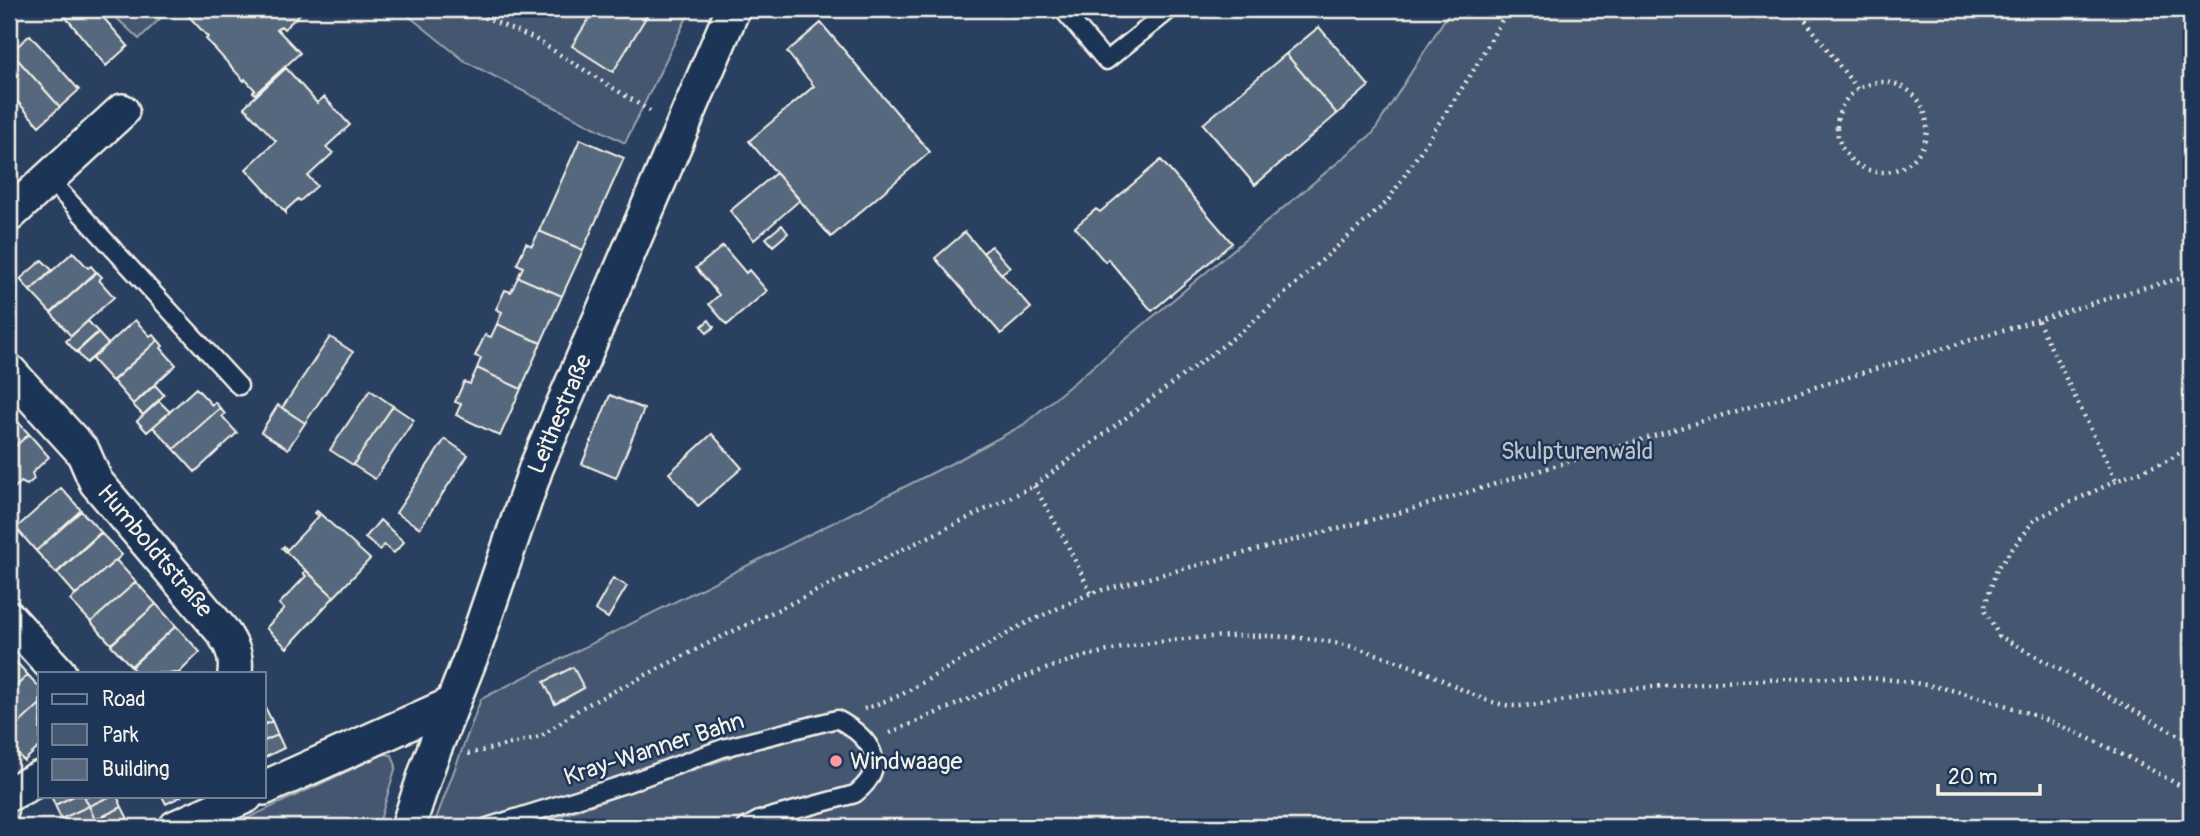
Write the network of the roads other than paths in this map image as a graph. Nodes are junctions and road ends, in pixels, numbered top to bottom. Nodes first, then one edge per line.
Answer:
1 (733, 9) edge
2 (1062, 9) edge
3 (1171, 9) edge
4 (122, 111) dead end
5 (49, 179) junction
6 (9, 215) edge
7 (9, 371) edge
8 (239, 386) dead end
9 (9, 618) edge
10 (58, 672) edge
11 (234, 672) edge
12 (452, 704) junction
13 (38, 779) edge
14 (266, 787) edge
15 (9, 794) edge
16 (241, 798) edge
17 (176, 827) edge
18 (408, 827) edge
19 (487, 827) edge
20 (746, 827) edge

1 - 12 street, Leithestraße
2 - 3 lane
4 - 5 street
5 - 6 street
5 - 8 lane
7 - 11 street, Humboldtstraße
9 - 10 street
12 - 14 street
12 - 18 street, Leithestraße
13 - 15 street
16 - 17 street
19 - 20 lane, Kray-Wanner Bahn

